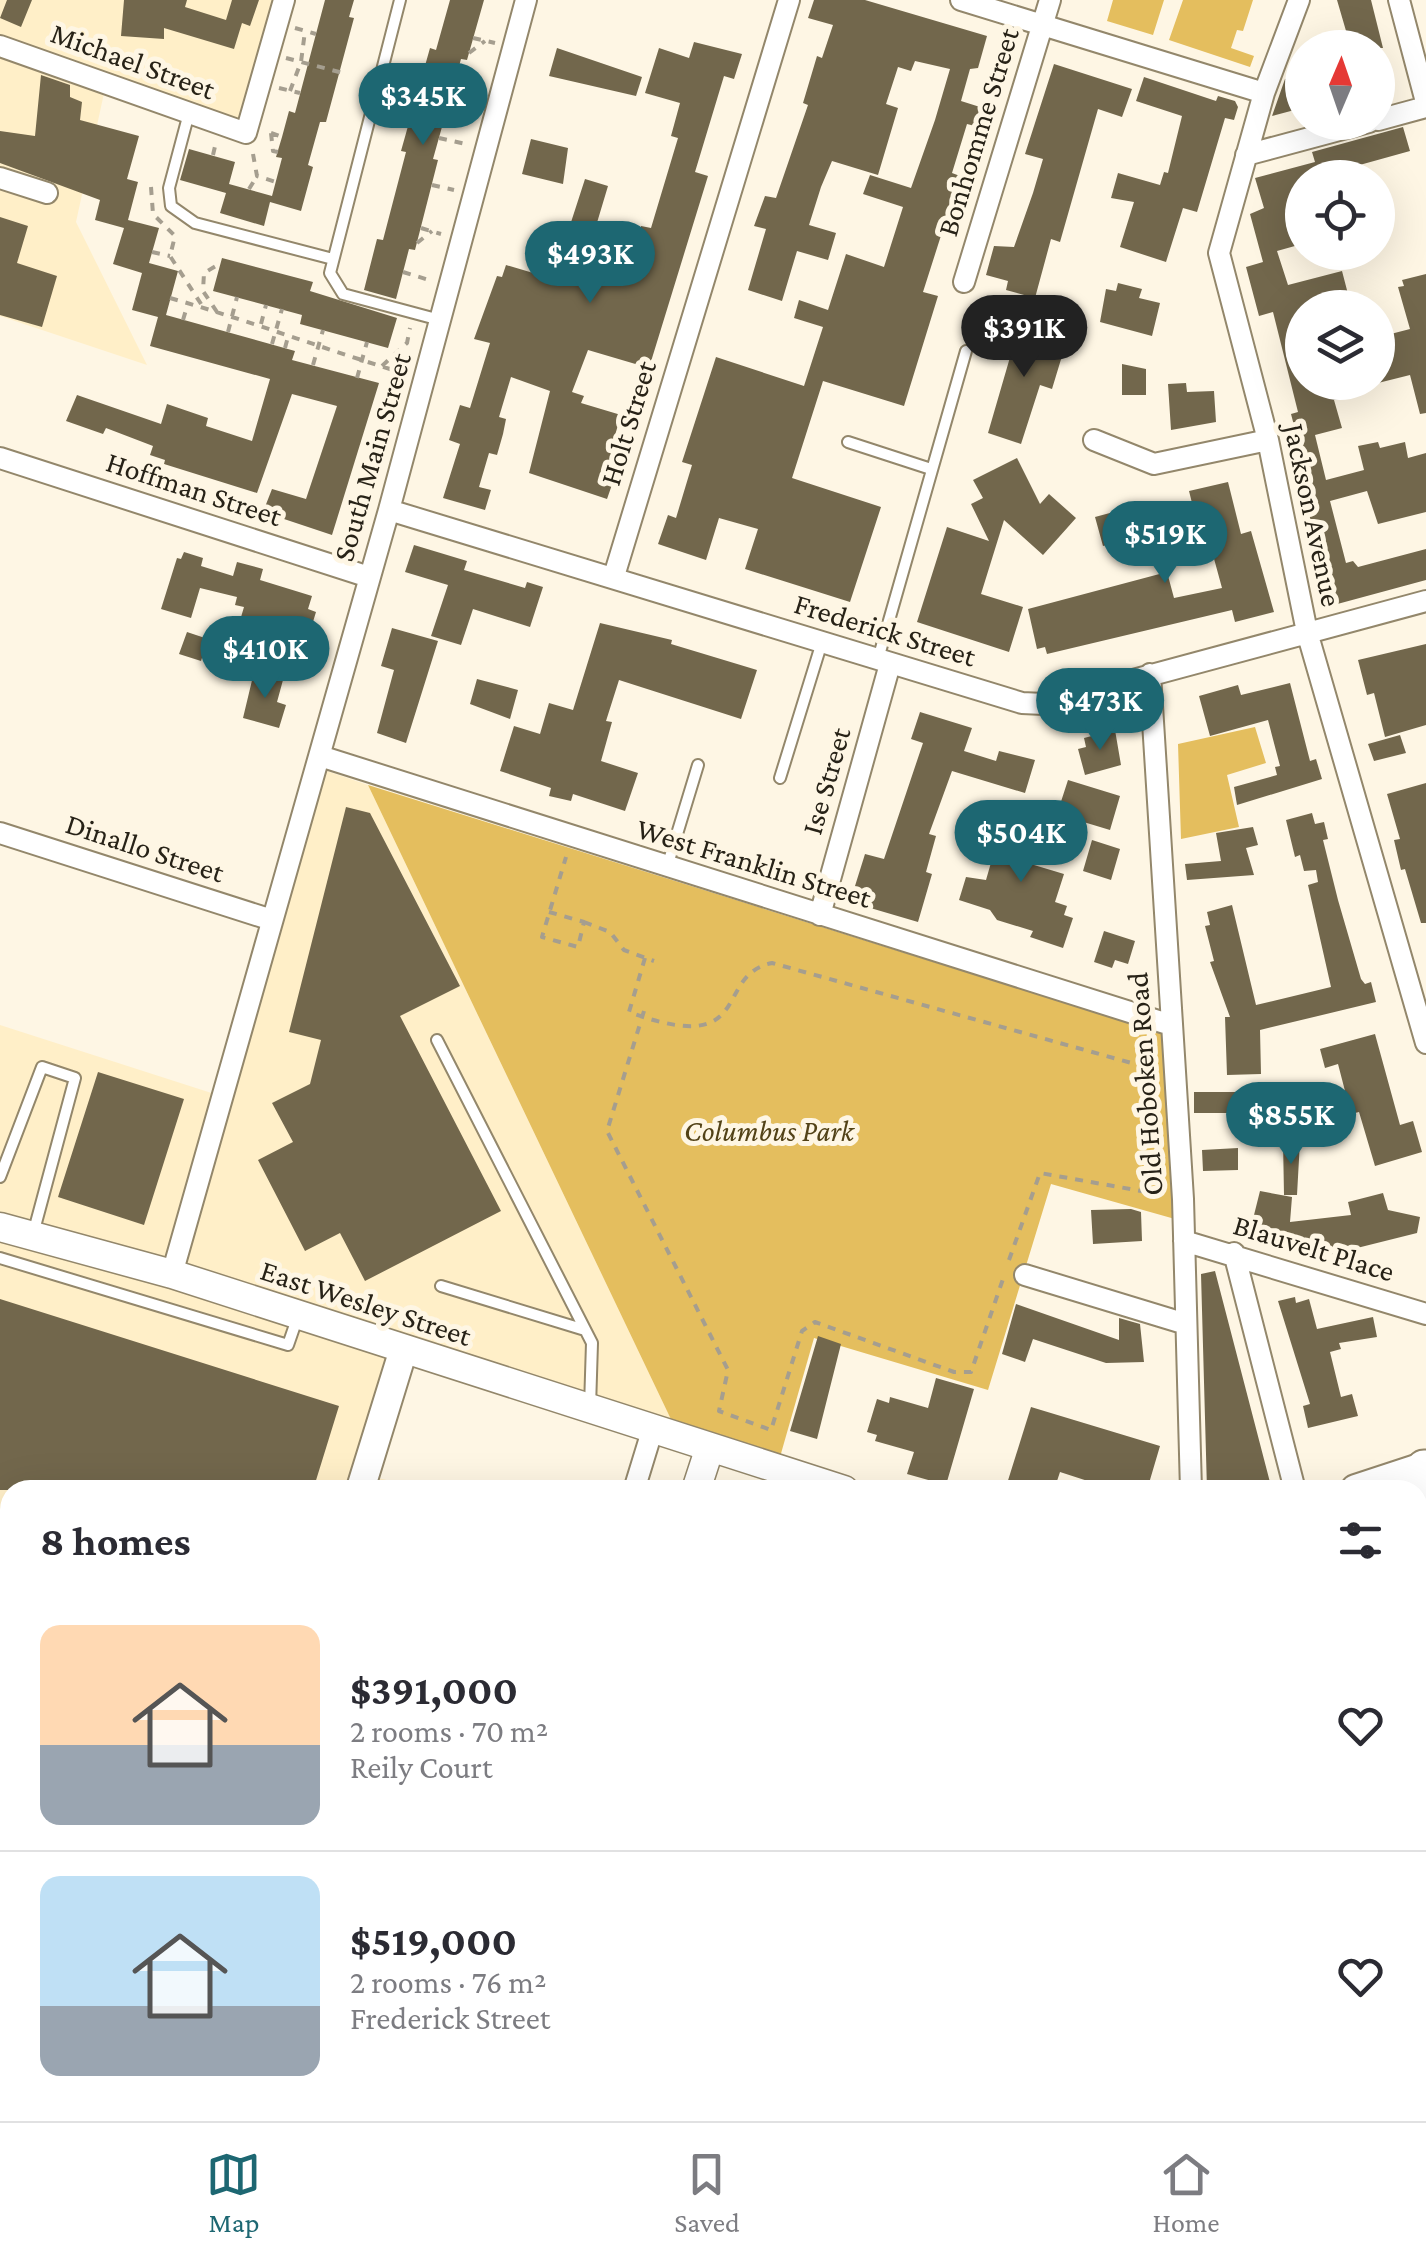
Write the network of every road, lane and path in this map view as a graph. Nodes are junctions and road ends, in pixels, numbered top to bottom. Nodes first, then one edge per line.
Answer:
1 (400, 0) edge
2 (526, 0) edge
3 (789, 0) edge
4 (960, 0) edge
5 (1050, 0) edge
6 (1298, 0) edge
7 (1399, 0) edge
8 (289, 7) edge
9 (1042, 26) junction
10 (306, 31) junction
11 (316, 34) dead end
12 (473, 38) dead end
13 (485, 41) junction
14 (500, 44) dead end
15 (0, 46) edge
16 (469, 53) dead end
17 (301, 62) junction
18 (278, 72) dead end
19 (343, 73) dead end
20 (455, 79) dead end
21 (274, 86) dead end
22 (487, 89) dead end
23 (290, 91) junction
24 (300, 93) dead end
25 (1264, 93) junction
26 (415, 100) dead end
27 (1426, 105) edge
28 (1395, 115) edge
29 (479, 118) dead end
30 (187, 120) junction
31 (271, 134) junction
32 (282, 137) dead end
33 (247, 138) junction
34 (438, 138) dead end
35 (1304, 140) edge
36 (471, 146) dead end
37 (278, 152) dead end
38 (1246, 156) junction
39 (257, 176) junction
40 (0, 178) edge
41 (276, 182) dead end
42 (432, 184) dead end
43 (249, 190) dead end
44 (458, 191) dead end
45 (47, 193) dead end
46 (420, 228) dead end
47 (432, 232) junction
48 (446, 236) dead end
49 (417, 242) dead end
50 (152, 252) dead end
51 (170, 256) dead end
52 (333, 259) junction
53 (221, 262) dead end
54 (403, 272) dead end
55 (433, 281) dead end
56 (964, 282) dead end
57 (237, 297) dead end
58 (170, 298) dead end
59 (188, 303) junction
60 (266, 305) dead end
61 (282, 310) dead end
62 (406, 311) junction
63 (217, 312) junction
64 (232, 316) junction
65 (183, 320) dead end
66 (441, 320) junction
67 (261, 324) junction
68 (276, 328) junction
69 (322, 330) dead end
70 (228, 332) dead end
71 (289, 332) junction
72 (367, 342) dead end
73 (272, 344) dead end
74 (285, 348) dead end
75 (318, 348) junction
76 (966, 351) dead end
77 (362, 361) junction
78 (313, 365) dead end
79 (382, 366) junction
80 (407, 374) dead end
81 (357, 378) dead end
82 (1094, 440) dead end
83 (1268, 440) junction
84 (848, 442) dead end
85 (0, 458) edge
86 (932, 468) junction
87 (389, 510) junction
88 (614, 576) junction
89 (369, 577) junction
90 (1426, 600) edge
91 (1307, 632) junction
92 (822, 642) junction
93 (884, 662) junction
94 (1150, 674) junction
95 (320, 756) junction
96 (698, 766) dead end
97 (780, 778) dead end
98 (0, 833) edge
99 (571, 838) junction
100 (667, 868) junction
101 (549, 912) junction
102 (820, 915) junction
103 (272, 920) junction
104 (584, 922) junction
105 (646, 958) junction
106 (654, 961) dead end
107 (643, 1014) junction
108 (1171, 1025) junction
109 (437, 1040) dead end
110 (1426, 1043) edge
111 (0, 1177) edge
112 (1149, 1191) junction
113 (1183, 1199) junction
114 (0, 1227) edge
115 (32, 1236) junction
116 (1184, 1241) junction
117 (1234, 1253) junction
118 (0, 1258) edge
119 (172, 1274) junction
120 (1025, 1275) dead end
121 (441, 1286) dead end
122 (1426, 1314) edge
123 (298, 1315) junction
124 (1186, 1324) junction
125 (585, 1330) junction
126 (401, 1348) junction
127 (590, 1408) junction
128 (653, 1428) junction
129 (710, 1447) junction
130 (355, 1480) edge
131 (367, 1480) edge
132 (637, 1480) edge
133 (699, 1480) edge
134 (795, 1480) edge
135 (1191, 1480) edge
136 (1291, 1480) edge

1 - 52 lane
2 - 66 street, South Main Street
3 - 88 street, Holt Street
4 - 9 street
5 - 9 street, Bonhomme Street
6 - 25 street, Jackson Avenue
7 - 27 street
8 - 10 path
8 - 33 street
9 - 25 street
9 - 56 street, Bonhomme Street
10 - 11 path
10 - 17 path
12 - 13 path
13 - 14 path
13 - 16 path
15 - 30 street, Michael Street
17 - 18 path
17 - 19 path
17 - 23 path
20 - 22 path
21 - 23 path
23 - 24 path
25 - 38 street, Jackson Avenue
26 - 29 path
27 - 28 street
30 - 33 street, Michael Street
30 - 33 path
30 - 52 lane
31 - 32 path
31 - 33 path
31 - 37 path
33 - 39 path
34 - 36 path
35 - 38 street
38 - 83 street, Jackson Avenue
39 - 41 path
39 - 43 path
40 - 45 street
42 - 44 path
46 - 47 path
47 - 48 path
47 - 49 path
50 - 51 path
52 - 62 lane
53 - 63 path
54 - 55 path
57 - 64 path
58 - 59 path
59 - 63 path
59 - 65 path
60 - 67 path
61 - 68 path
62 - 66 lane
62 - 79 path
63 - 64 path
64 - 67 path
64 - 70 path
66 - 87 street, South Main Street
67 - 68 path
68 - 71 path
68 - 73 path
69 - 75 path
71 - 74 path
71 - 75 path
72 - 77 path
75 - 77 path
75 - 78 path
76 - 86 lane
77 - 79 path
77 - 81 path
79 - 80 path
82 - 83 street
83 - 91 street, Jackson Avenue
84 - 86 lane
85 - 89 street, Hoffman Street
86 - 93 lane
87 - 88 street, Frederick Street
87 - 89 street, South Main Street
88 - 92 street, Frederick Street
89 - 95 street, South Main Street
90 - 91 street, Frederick Street
91 - 94 street, Frederick Street
91 - 110 street, Jackson Avenue
92 - 93 street, Frederick Street
92 - 97 lane
93 - 94 street, Frederick Street
93 - 102 street, Ise Street
94 - 108 street, Old Hoboken Road
95 - 99 street, West Franklin Street
95 - 103 street, South Main Street
96 - 100 lane
98 - 103 street, Dinallo Street
99 - 100 street, West Franklin Street
99 - 101 path
100 - 102 street, West Franklin Street
101 - 104 path
101 - 104 path
102 - 108 street, West Franklin Street
103 - 119 street, South Main Street
104 - 105 path
105 - 106 path
105 - 107 path
107 - 112 path
107 - 112 path
108 - 113 street, Old Hoboken Road
109 - 125 lane
111 - 115 lane
112 - 113 path
113 - 116 street, Old Hoboken Road
114 - 115 street, East Wesley Street
115 - 119 street, East Wesley Street
116 - 117 street, Blauvelt Place
116 - 124 street, Old Hoboken Road
117 - 122 street, Blauvelt Place
117 - 136 street
118 - 123 lane
119 - 123 street, East Wesley Street
120 - 124 street
121 - 125 lane
123 - 126 street, East Wesley Street
124 - 135 street, Old Hoboken Road
125 - 127 lane
126 - 127 street, East Wesley Street
126 - 130 lane
126 - 131 street
127 - 128 street, East Wesley Street
128 - 129 street, East Wesley Street
128 - 132 street
129 - 133 street
129 - 134 street, East Wesley Street

